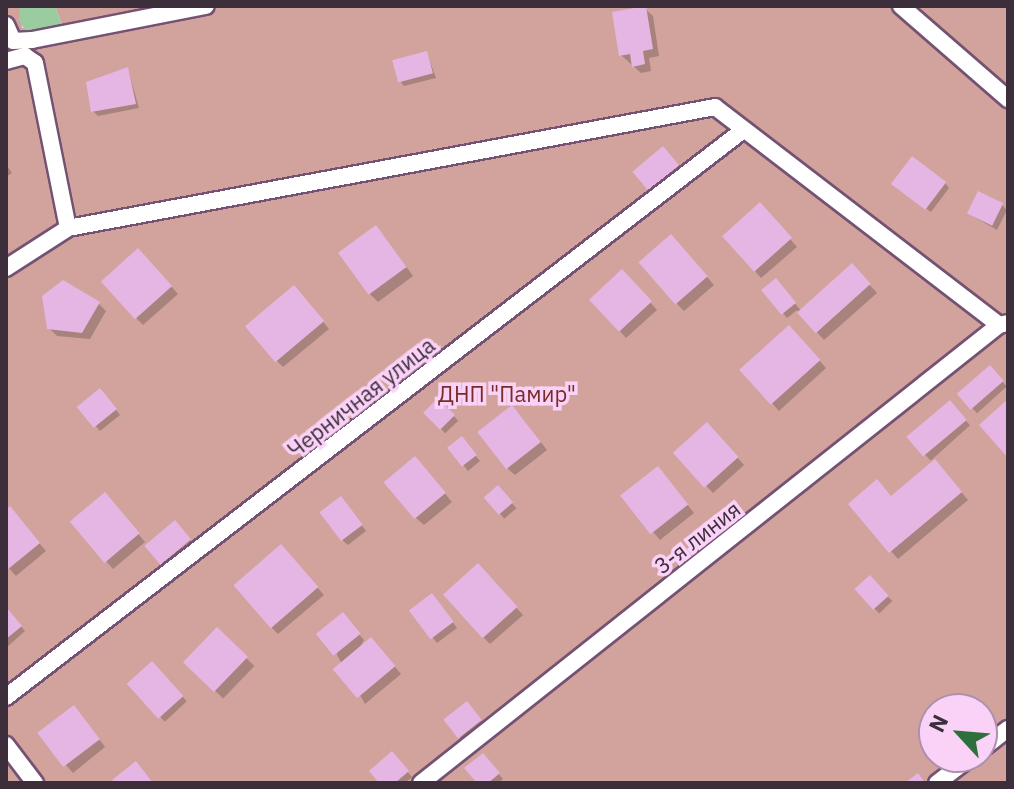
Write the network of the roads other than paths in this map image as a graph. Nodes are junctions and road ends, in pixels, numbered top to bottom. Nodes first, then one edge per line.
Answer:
1 (206, 6) edge
2 (901, 6) edge
3 (6, 25) edge
4 (6, 61) edge
5 (1008, 99) edge
6 (742, 131) junction
7 (68, 228) junction
8 (6, 268) edge
9 (1004, 324) edge
10 (6, 697) edge
11 (6, 745) edge
12 (35, 783) edge
13 (421, 783) edge

1 - 3 street
2 - 5 street
4 - 7 street
6 - 7 street
6 - 9 street
6 - 10 street, Черничная улица
7 - 8 street
9 - 13 street, 3-я линия
11 - 12 street

